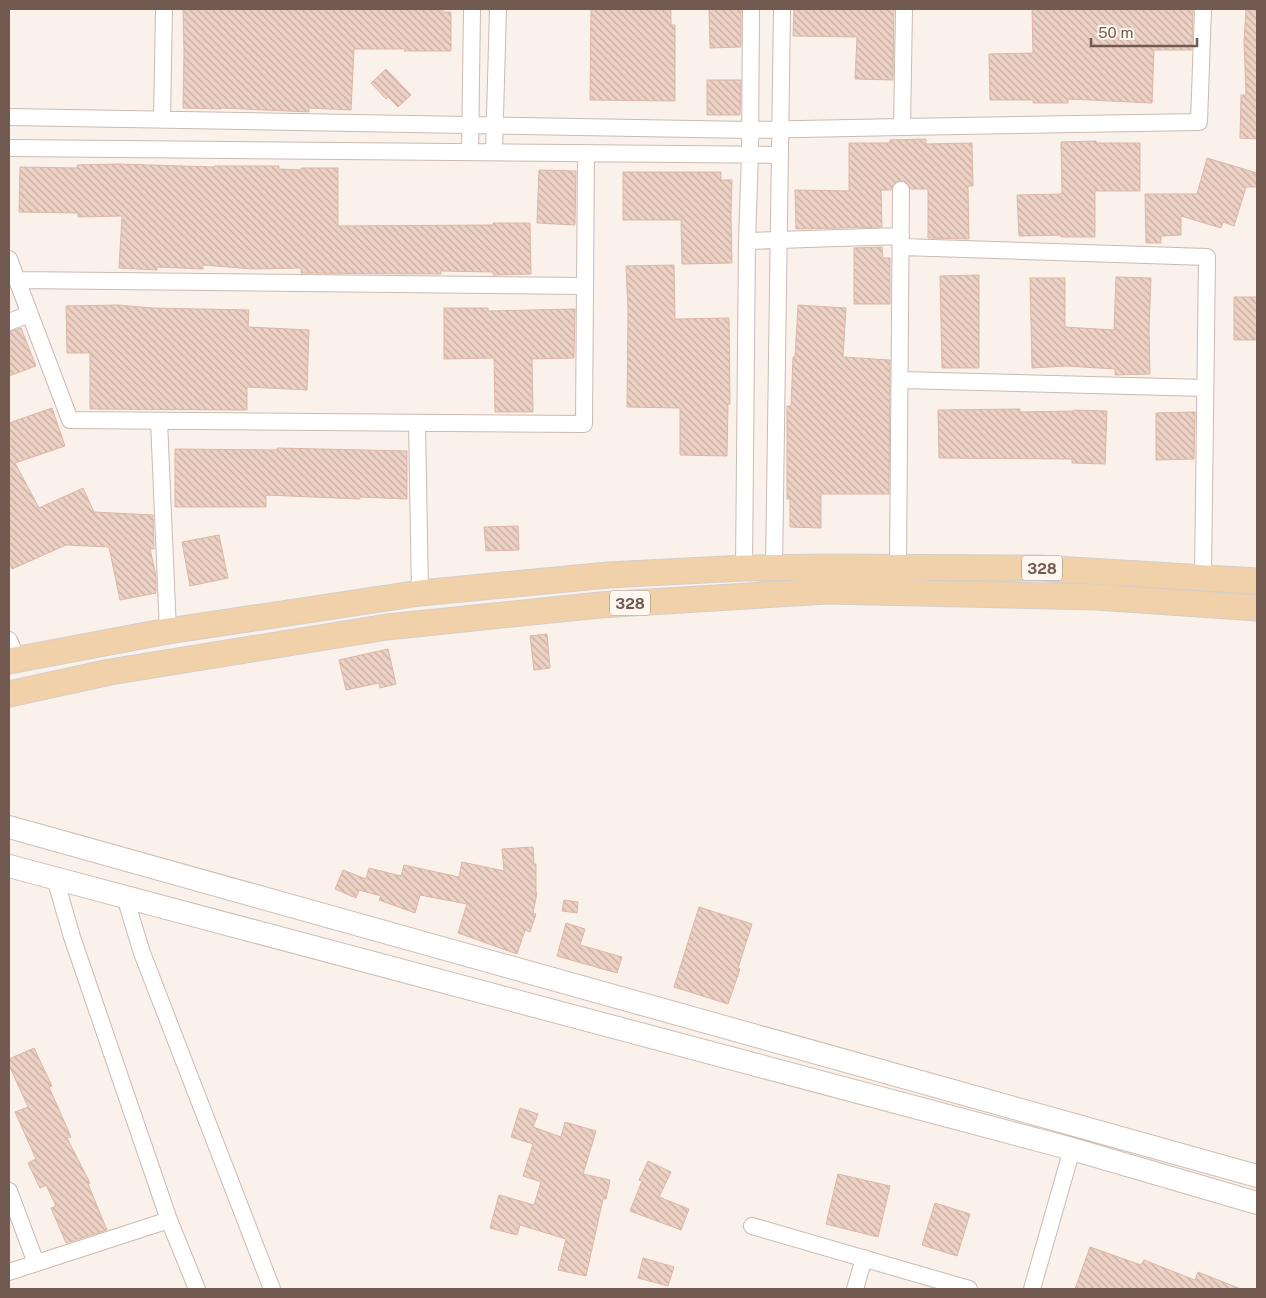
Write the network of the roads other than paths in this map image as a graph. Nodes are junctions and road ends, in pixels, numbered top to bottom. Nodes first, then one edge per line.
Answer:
1 (164, 9) edge
2 (472, 9) edge
3 (498, 9) edge
4 (752, 9) edge
5 (782, 9) edge
6 (904, 9) edge
7 (1203, 9) edge
8 (9, 118) edge
9 (162, 120) junction
10 (471, 126) junction
11 (495, 126) junction
12 (902, 127) junction
13 (750, 130) junction
14 (780, 130) junction
15 (9, 148) edge
16 (470, 152) junction
17 (494, 152) junction
18 (586, 153) junction
19 (750, 154) junction
20 (780, 155) junction
21 (901, 190) dead end
22 (779, 240) junction
23 (747, 241) junction
24 (901, 241) junction
25 (9, 259) edge
26 (17, 280) junction
27 (584, 286) junction
28 (29, 314) junction
29 (9, 322) edge
30 (900, 380) junction
31 (1205, 388) junction
32 (159, 421) junction
33 (417, 423) junction
34 (898, 566) junction
35 (744, 568) junction
36 (774, 568) junction
37 (1202, 576) junction
38 (1257, 581) edge
39 (420, 593) junction
40 (1257, 608) edge
41 (168, 631) junction
42 (11, 653) edge
43 (9, 694) edge
44 (9, 827) edge
45 (9, 866) edge
46 (55, 878) junction
47 (125, 897) junction
48 (1072, 1149) junction
49 (1257, 1176) edge
50 (9, 1191) edge
51 (1257, 1202) edge
52 (169, 1220) junction
53 (752, 1226) dead end
54 (864, 1258) junction
55 (36, 1263) junction
56 (9, 1272) edge
57 (197, 1289) edge
58 (272, 1289) edge
59 (855, 1289) edge
60 (969, 1289) edge
61 (1032, 1289) edge

1 - 9 street
2 - 10 street
3 - 11 street
4 - 13 street
5 - 14 street
6 - 12 street
7 - 12 street
8 - 9 street
9 - 10 street
10 - 11 street
10 - 16 street
11 - 13 street
11 - 17 street
12 - 14 street
13 - 14 street
13 - 19 street
14 - 20 street
15 - 16 street
16 - 17 street
17 - 18 street
18 - 19 street
18 - 27 street
19 - 20 street
19 - 23 street
20 - 22 street
21 - 24 street
22 - 23 street
22 - 24 street
22 - 36 street
23 - 35 street
24 - 30 street
24 - 31 street
25 - 26 street
26 - 27 street
26 - 28 street
27 - 33 street
28 - 29 street
28 - 32 street
30 - 31 street
30 - 34 street
31 - 37 street
32 - 33 street
32 - 41 street
33 - 39 street
34 - 36 main road, 328
34 - 37 main road, 328
35 - 36 main road
35 - 39 main road
37 - 38 main road, 328
39 - 41 main road
40 - 43 main road, 328
41 - 42 main road
44 - 49 main road
45 - 46 main road
46 - 47 main road
46 - 52 street
47 - 48 main road
47 - 58 street
48 - 51 main road
48 - 61 street
50 - 55 street
52 - 55 street
52 - 57 street
53 - 54 street
54 - 59 street
54 - 60 street
55 - 56 street

